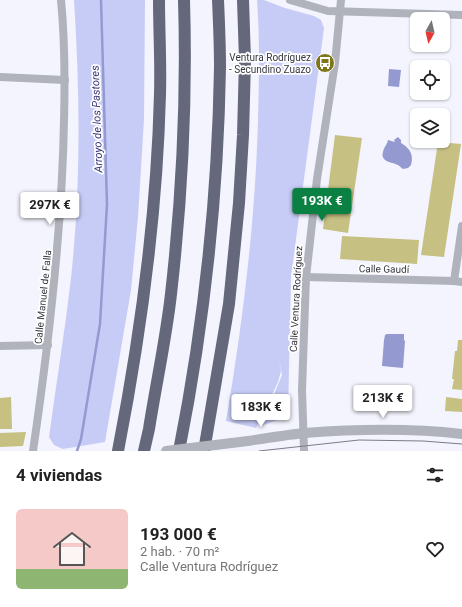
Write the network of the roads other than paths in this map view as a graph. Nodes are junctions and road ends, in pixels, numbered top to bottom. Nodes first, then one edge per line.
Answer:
1 (61, 0) edge
2 (159, 0) edge
3 (184, 0) edge
4 (218, 0) edge
5 (243, 0) edge
6 (290, 0) edge
7 (341, 0) edge
8 (341, 12) junction
9 (462, 15) edge
10 (0, 77) edge
11 (64, 80) junction
12 (462, 226) edge
13 (306, 277) junction
14 (458, 281) edge
15 (48, 345) junction
16 (0, 346) edge
17 (304, 433) junction
18 (462, 434) edge
19 (33, 451) edge
20 (118, 451) edge
21 (144, 451) edge
22 (166, 451) edge
23 (179, 451) edge
24 (204, 451) edge
25 (304, 451) edge

1 - 11 street, Calle Manuel de Falla
2 - 20 highway
3 - 21 highway
4 - 23 highway
5 - 24 highway
6 - 8 street
7 - 8 street, Calle Ventura Rodríguez
8 - 9 street
8 - 13 street, Calle Ventura Rodríguez
10 - 11 street
11 - 15 street, Calle Manuel de Falla
12 - 14 street
13 - 14 street, Calle Gaudí
13 - 17 street, Calle Ventura Rodríguez
15 - 16 street
15 - 19 street, Calle Manuel de Falla
17 - 18 street
17 - 22 street, bridge
17 - 25 street, Calle Ventura Rodríguez

